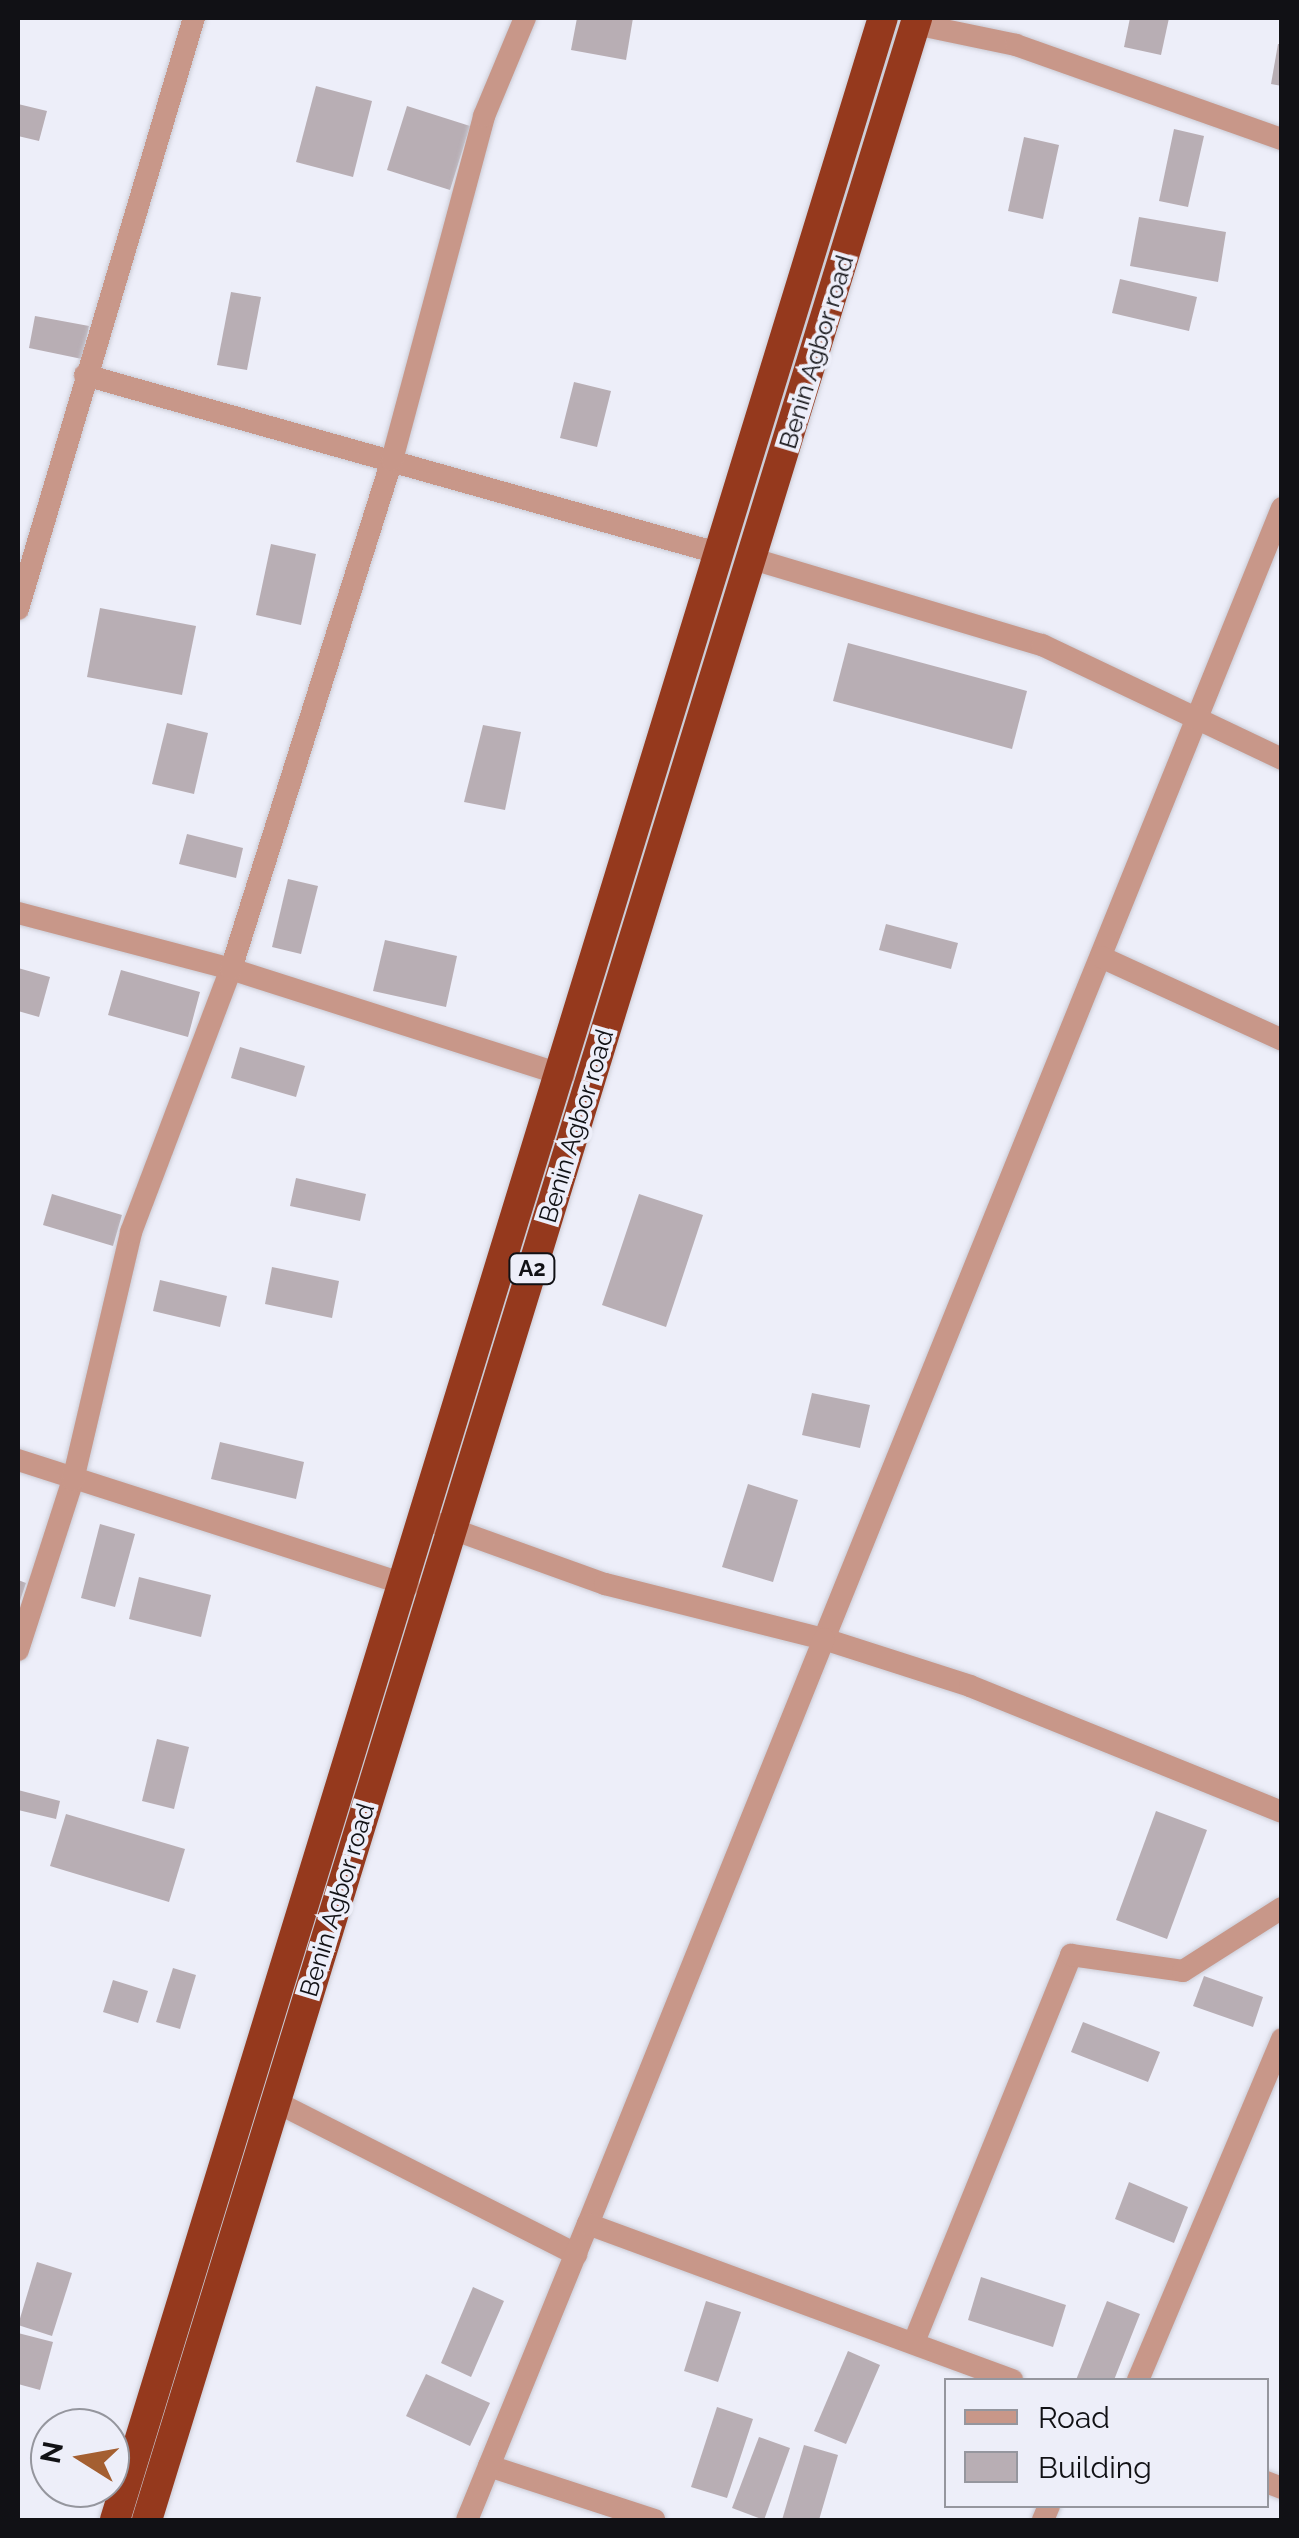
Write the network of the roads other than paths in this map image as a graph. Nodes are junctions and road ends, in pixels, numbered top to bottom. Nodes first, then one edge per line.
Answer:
1 (194, 18) edge
2 (525, 18) edge
3 (874, 20) edge
4 (916, 21) edge
5 (1282, 139) edge
6 (86, 374) junction
7 (392, 460) junction
8 (1282, 508) edge
9 (721, 554) junction
10 (753, 559) junction
11 (18, 609) edge
12 (1190, 717) junction
13 (1282, 759) edge
14 (18, 913) edge
15 (1101, 956) junction
16 (232, 969) junction
17 (1282, 1040) edge
18 (564, 1075) junction
19 (18, 1460) edge
20 (74, 1480) junction
21 (441, 1525) junction
22 (408, 1585) junction
23 (824, 1640) junction
24 (18, 1650) edge
25 (1282, 1812) edge
26 (1282, 1908) edge
27 (1282, 2039) edge
28 (274, 2101) junction
29 (588, 2224) junction
30 (576, 2254) junction
31 (914, 2342) junction
32 (1007, 2378) edge
33 (1139, 2378) edge
34 (490, 2466) junction
35 (116, 2520) edge
36 (147, 2520) edge
37 (468, 2520) edge
38 (654, 2520) edge

1 - 6 street
2 - 7 street
3 - 9 highway, Benin Agbor road / A2
4 - 5 street
4 - 10 highway, Benin Agbor road / A2
6 - 7 street
6 - 11 street
7 - 9 street
7 - 16 street
8 - 12 street
9 - 18 highway, Benin Agbor road / A2
10 - 12 street
10 - 21 highway, Benin Agbor road / A2
12 - 13 street
12 - 15 street
14 - 16 street
15 - 17 street
15 - 23 street
16 - 18 street
16 - 20 street
18 - 21 highway, Benin Agbor road / A2
19 - 20 street
20 - 22 street
20 - 24 street
21 - 22 highway, Benin Agbor road / A2
21 - 23 street
21 - 28 highway, Benin Agbor road / A2
22 - 35 highway, Benin Agbor road / A2
23 - 25 street
23 - 29 street
26 - 31 street
27 - 33 street
28 - 30 street
28 - 36 highway, Benin Agbor road / A2
29 - 30 street
29 - 31 street
30 - 34 street
31 - 32 street
34 - 37 street
34 - 38 street

